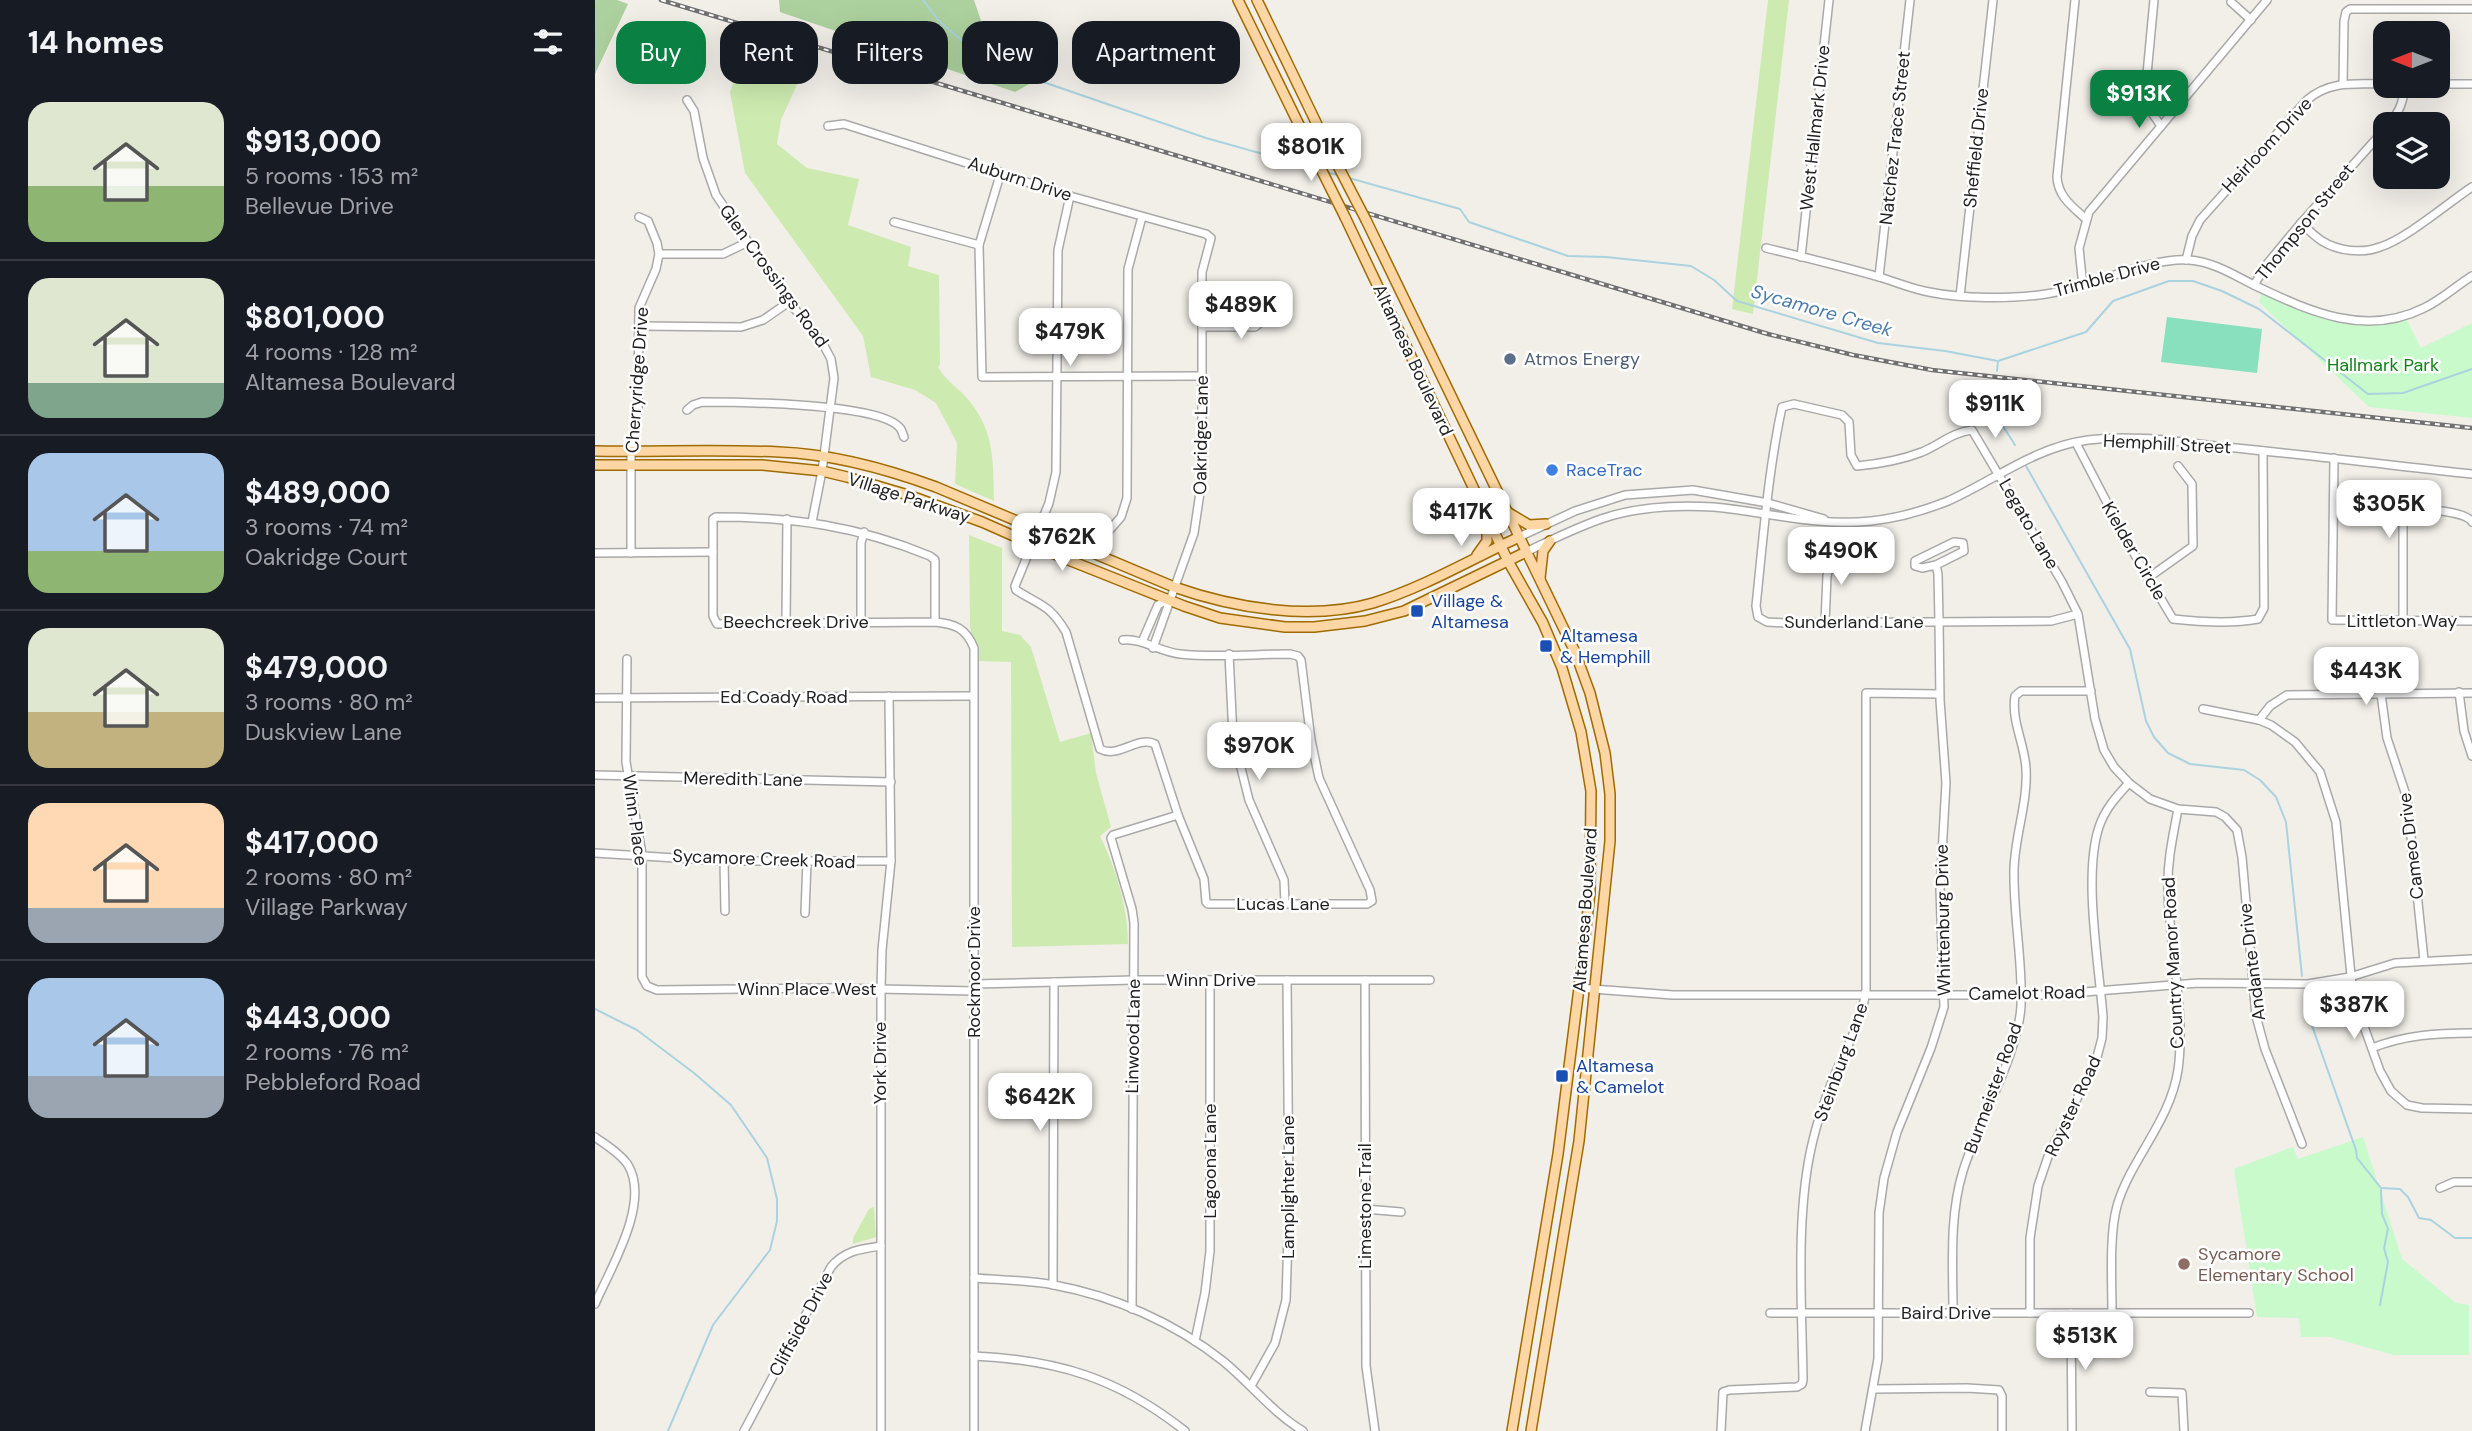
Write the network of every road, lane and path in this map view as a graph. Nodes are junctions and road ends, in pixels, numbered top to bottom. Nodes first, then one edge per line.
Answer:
1 (1238, 0) edge
2 (1257, 0) edge
3 (1829, 0) edge
4 (1910, 0) edge
5 (1993, 0) edge
6 (2075, 0) edge
7 (2154, 0) edge
8 (2267, 0) edge
9 (2231, 2) dead end
10 (2472, 9) edge
11 (2251, 20) junction
12 (2343, 84) junction
13 (2373, 84) edge
14 (2450, 84) edge
15 (2472, 84) edge
16 (687, 100) dead end
17 (2161, 125) junction
18 (828, 126) dead end
19 (2373, 142) edge
20 (1001, 172) junction
21 (2472, 187) edge
22 (1070, 196) junction
23 (639, 217) dead end
24 (1142, 217) junction
25 (2086, 219) junction
26 (894, 222) dead end
27 (2301, 223) junction
28 (1212, 238) joint
29 (748, 243) junction
30 (979, 244) junction
31 (1766, 248) dead end
32 (659, 254) junction
33 (1801, 257) junction
34 (2186, 260) junction
35 (2472, 276) edge
36 (1879, 277) junction
37 (2254, 285) junction
38 (2083, 287) junction
39 (1960, 296) junction
40 (789, 302) junction
41 (1268, 317) dead end
42 (639, 326) junction
43 (1202, 327) junction
44 (1202, 376) junction
45 (1056, 377) junction
46 (1128, 377) junction
47 (1782, 407) joint
48 (830, 408) junction
49 (687, 410) dead end
50 (1461, 419) junction
51 (1446, 429) junction
52 (904, 436) dead end
53 (2076, 443) junction
54 (595, 451) edge
55 (2263, 451) junction
56 (631, 452) junction
57 (824, 457) junction
58 (2334, 458) junction
59 (595, 465) edge
60 (631, 466) junction
61 (2178, 466) dead end
62 (822, 471) junction
63 (2000, 473) junction
64 (2472, 474) edge
65 (1648, 493) junction
66 (1768, 503) junction
67 (1650, 509) junction
68 (1506, 511) junction
69 (1766, 513) junction
70 (1486, 515) junction
71 (787, 519) junction
72 (812, 522) junction
73 (1835, 522) junction
74 (2472, 523) edge
75 (1546, 524) junction
76 (1038, 531) junction
77 (864, 532) junction
78 (1108, 532) dead end
79 (1518, 537) junction
80 (1550, 541) junction
81 (1033, 545) junction
82 (1500, 545) junction
83 (1834, 548) dead end
84 (1526, 551) junction
85 (713, 552) junction
86 (595, 553) edge
87 (631, 553) junction
88 (1474, 558) junction
89 (1508, 561) junction
90 (1935, 565) junction
91 (2148, 578) junction
92 (1539, 580) junction
93 (1174, 587) junction
94 (1169, 599) junction
95 (1349, 607) junction
96 (2078, 614) junction
97 (1939, 621) junction
98 (2403, 621) junction
99 (2472, 621) edge
100 (861, 622) junction
101 (935, 622) junction
102 (1353, 622) junction
103 (786, 623) junction
104 (1825, 623) junction
105 (1123, 640) dead end
106 (1142, 642) junction
107 (1153, 648) junction
108 (1230, 654) junction
109 (627, 659) dead end
110 (2091, 691) junction
111 (2459, 692) junction
112 (2472, 693) edge
113 (1939, 694) junction
114 (2381, 694) junction
115 (889, 696) junction
116 (973, 696) junction
117 (595, 698) edge
118 (627, 698) junction
119 (2203, 709) dead end
120 (2259, 720) junction
121 (2472, 756) edge
122 (595, 775) edge
123 (628, 776) junction
124 (891, 782) junction
125 (2129, 783) junction
126 (2178, 810) junction
127 (1178, 816) junction
128 (2227, 819) joint
129 (595, 853) edge
130 (642, 855) junction
131 (724, 861) junction
132 (807, 861) junction
133 (891, 861) junction
134 (1285, 904) junction
135 (725, 911) dead end
136 (805, 913) dead end
137 (2472, 959) edge
138 (2424, 960) junction
139 (2350, 977) junction
140 (1134, 980) junction
141 (1210, 980) junction
142 (1287, 980) junction
143 (1365, 980) junction
144 (1430, 980) dead end
145 (643, 981) joint
146 (1054, 982) junction
147 (2176, 985) junction
148 (2252, 985) junction
149 (974, 987) junction
150 (1579, 988) junction
151 (881, 989) junction
152 (1595, 990) junction
153 (2101, 992) junction
154 (1944, 994) junction
155 (2021, 994) junction
156 (1865, 996) junction
157 (2472, 1033) edge
158 (2372, 1048) junction
159 (2472, 1109) edge
160 (595, 1137) edge
161 (2302, 1144) dead end
162 (2472, 1182) edge
163 (2439, 1188) dead end
164 (1365, 1209) junction
165 (1401, 1212) dead end
166 (881, 1246) junction
167 (1541, 1263) junction
168 (1559, 1266) junction
169 (974, 1278) junction
170 (1053, 1285) junction
171 (595, 1304) edge
172 (1132, 1309) junction
173 (1770, 1313) dead end
174 (1802, 1313) junction
175 (1878, 1313) junction
176 (1952, 1313) junction
177 (2030, 1313) junction
178 (2071, 1313) junction
179 (2112, 1313) junction
180 (2249, 1313) dead end
181 (1195, 1341) junction
182 (974, 1356) junction
183 (1251, 1386) junction
184 (1874, 1389) junction
185 (2150, 1392) dead end
186 (744, 1431) edge
187 (881, 1431) edge
188 (974, 1431) edge
189 (1185, 1431) edge
190 (1303, 1431) edge
191 (1375, 1431) edge
192 (1513, 1431) edge
193 (1531, 1431) edge
194 (1721, 1431) edge
195 (1865, 1431) edge
196 (2003, 1431) edge
197 (2072, 1431) edge
198 (2184, 1431) edge

1 - 51 main road, Altamesa Boulevard, bridge
2 - 50 main road, Altamesa Boulevard, bridge
3 - 33 street, West Hallmark Drive
4 - 36 street, Natchez Trace Street
5 - 39 street, Sheffield Drive
6 - 25 street
7 - 17 street
8 - 11 street
9 - 11 street
10 - 12 street
11 - 17 street
12 - 13 street, Heirloom Drive
12 - 34 street, Heirloom Drive
14 - 15 street
16 - 29 street, Glen Crossings Road
17 - 25 street
18 - 20 street, Auburn Drive
19 - 27 street, Thompson Street
20 - 22 street, Auburn Drive
20 - 30 street
21 - 27 street
22 - 24 street, Auburn Drive
22 - 45 street
23 - 32 street
24 - 28 street, Auburn Drive
24 - 46 street
25 - 38 street
26 - 30 street
27 - 37 street, Thompson Street
28 - 43 street, Oakridge Lane
29 - 32 street
29 - 40 street, Glen Crossings Road
30 - 45 street
31 - 33 street, Trimble Drive
32 - 42 street, Cherryridge Drive
33 - 36 street, Trimble Drive
34 - 37 street, Trimble Drive
34 - 38 street, Trimble Drive
35 - 37 street, Trimble Drive
36 - 39 street, Trimble Drive
38 - 39 street, Trimble Drive
40 - 42 street
40 - 48 street, Glen Crossings Road
41 - 43 street
42 - 56 street, Cherryridge Drive
43 - 44 street, Oakridge Lane
44 - 46 street
44 - 93 street, Oakridge Lane
45 - 46 street
45 - 76 street
46 - 78 street
47 - 63 street, Legato Lane
47 - 66 street, Sunderland Lane
48 - 49 street
48 - 52 street
48 - 57 street, Glen Crossings Road
50 - 51 main road
50 - 68 main road, Altamesa Boulevard
51 - 70 main road, Altamesa Boulevard
53 - 55 street, Hemphill Street
53 - 63 street, Hemphill Street
53 - 91 street, Kielder Circle
54 - 56 main road, Village Parkway
55 - 58 street, Hemphill Street
55 - 91 street, Kielder Circle
56 - 57 main road, Village Parkway
56 - 60 street, Cherryridge Drive
57 - 62 street, Glen Crossings Road
57 - 76 main road, Village Parkway
58 - 64 street, Hemphill Street
58 - 98 street, Littleton Way
59 - 60 main road, Village Parkway
60 - 62 main road, Village Parkway
60 - 87 street, Cherryridge Drive
61 - 91 street
62 - 72 street, Glen Crossings Road
62 - 81 main road, Village Parkway
63 - 73 street, Hemphill Street
63 - 96 street, Legato Lane
65 - 66 street, Hemphill Street
65 - 67 street
65 - 75 street, Hemphill Street
66 - 69 street, Sunderland Lane
66 - 73 street, Hemphill Street
67 - 69 street, Hemphill Street
67 - 80 street, Hemphill Street
68 - 75 main road
68 - 79 main road, Altamesa Boulevard
69 - 73 street, Hemphill Street
69 - 104 street, Sunderland Lane
70 - 82 main road, Altamesa Boulevard
70 - 88 main road
71 - 72 street, Beechcreek Drive
71 - 85 street, Beechcreek Drive
71 - 103 street
72 - 77 street, Beechcreek Drive
74 - 98 street
75 - 79 street, Hemphill Street
76 - 81 street
76 - 93 main road, Village Parkway
77 - 100 street
77 - 101 street, Beechcreek Drive
79 - 82 main road, Village Parkway
79 - 84 main road, Altamesa Boulevard
80 - 84 street, Hemphill Street
80 - 92 main road
81 - 94 main road, Village Parkway
81 - 127 street, Lucas Lane
82 - 88 main road, Village Parkway
82 - 89 main road, Altamesa Boulevard
83 - 104 street
84 - 89 main road, Village Parkway
84 - 92 main road, Altamesa Boulevard
85 - 87 street
85 - 103 street, Beechcreek Drive
86 - 87 street
88 - 95 main road, Village Parkway
89 - 102 main road, Village Parkway
89 - 150 main road, Altamesa Boulevard
90 - 90 street
90 - 97 street, Whittenburg Drive
92 - 152 main road, Altamesa Boulevard
93 - 94 street
93 - 95 main road, Village Parkway
94 - 102 main road, Village Parkway
94 - 106 street
94 - 107 street
95 - 102 main road
96 - 97 street, Sunderland Lane
96 - 110 street, Legato Lane
97 - 104 street, Sunderland Lane
97 - 113 street, Whittenburg Drive
98 - 99 street, Littleton Way
100 - 101 street, Beechcreek Drive
100 - 103 street, Beechcreek Drive
101 - 116 street, Rockmoor Drive
105 - 106 street, Lucas Lane
106 - 107 street, Lucas Lane
107 - 108 street, Lucas Lane
108 - 134 street
108 - 134 street, Lucas Lane
109 - 118 street, Winn Place
110 - 125 street, Legato Lane
110 - 155 street, Burmeister Road
111 - 112 street
111 - 114 street
111 - 121 street
113 - 154 street, Whittenburg Drive
113 - 156 street, Steinburg Lane
114 - 120 street
114 - 138 street, Cameo Drive
115 - 116 street, Ed Coady Road
115 - 118 street, Ed Coady Road
115 - 124 street, York Drive
116 - 149 street, Rockmoor Drive
117 - 118 street, Ed Coady Road
118 - 123 street, Winn Place
119 - 120 street
120 - 139 street
122 - 123 street, Meredith Lane
123 - 124 street, Meredith Lane
123 - 130 street, Winn Place
124 - 133 street, York Drive
125 - 126 street, Legato Lane
125 - 153 street, Royster Road
126 - 128 street, Legato Lane
126 - 147 street, Country Manor Road
127 - 134 street, Lucas Lane
127 - 140 street, Linwood Lane
128 - 148 street, Andante Drive
129 - 130 street, Sycamore Creek Road
130 - 131 street, Sycamore Creek Road
130 - 145 street, Winn Place
131 - 132 street, Sycamore Creek Road
131 - 135 street
132 - 133 street, Sycamore Creek Road
132 - 136 street
133 - 151 street, York Drive
137 - 138 street, Camelot Road
138 - 139 street, Camelot Road
139 - 148 street, Camelot Road
139 - 158 street
140 - 141 street, Winn Drive
140 - 146 street, Winn Drive
140 - 172 street, Linwood Lane
141 - 142 street, Winn Drive
141 - 181 street, Lagoona Lane
142 - 143 street, Winn Drive
142 - 183 street, Lamplighter Lane
143 - 144 street
143 - 164 street, Limestone Trail
145 - 151 street, Winn Place West
146 - 149 street, Winn Drive
146 - 170 street
147 - 148 street, Camelot Road
147 - 153 street, Camelot Road
147 - 179 street, Country Manor Road
148 - 161 street, Andante Drive
149 - 151 street, Winn Place West
149 - 169 street, Rockmoor Drive
150 - 152 street, Camelot Road
150 - 167 main road, Altamesa Boulevard
151 - 166 street, York Drive
152 - 156 street, Camelot Road
152 - 168 main road, Altamesa Boulevard
153 - 155 street, Camelot Road
153 - 177 street, Royster Road
154 - 155 street, Camelot Road
154 - 156 street, Camelot Road
154 - 175 street, Whittenburg Drive
155 - 176 street, Burmeister Road
156 - 174 street, Steinburg Lane
157 - 158 street
158 - 159 street
160 - 171 street
162 - 163 street
164 - 165 street
164 - 191 street, Limestone Trail
166 - 186 street, Cliffside Drive
166 - 187 street, York Drive
167 - 168 main road
167 - 192 main road, Altamesa Boulevard
168 - 193 main road, Altamesa Boulevard
169 - 170 street
169 - 182 street, Rockmoor Drive
170 - 172 street
172 - 181 street
173 - 174 street, Baird Drive
174 - 175 street, Baird Drive
174 - 194 street, Steinburg Lane
175 - 176 street, Baird Drive
175 - 184 street, Whittenburg Drive
176 - 177 street, Baird Drive
177 - 178 street, Baird Drive
178 - 179 street, Baird Drive
178 - 197 street
179 - 180 street, Baird Drive
181 - 183 street
182 - 188 street, Rockmoor Drive
182 - 189 street
183 - 190 street
184 - 195 street, Whittenburg Drive
184 - 196 street
185 - 198 street

